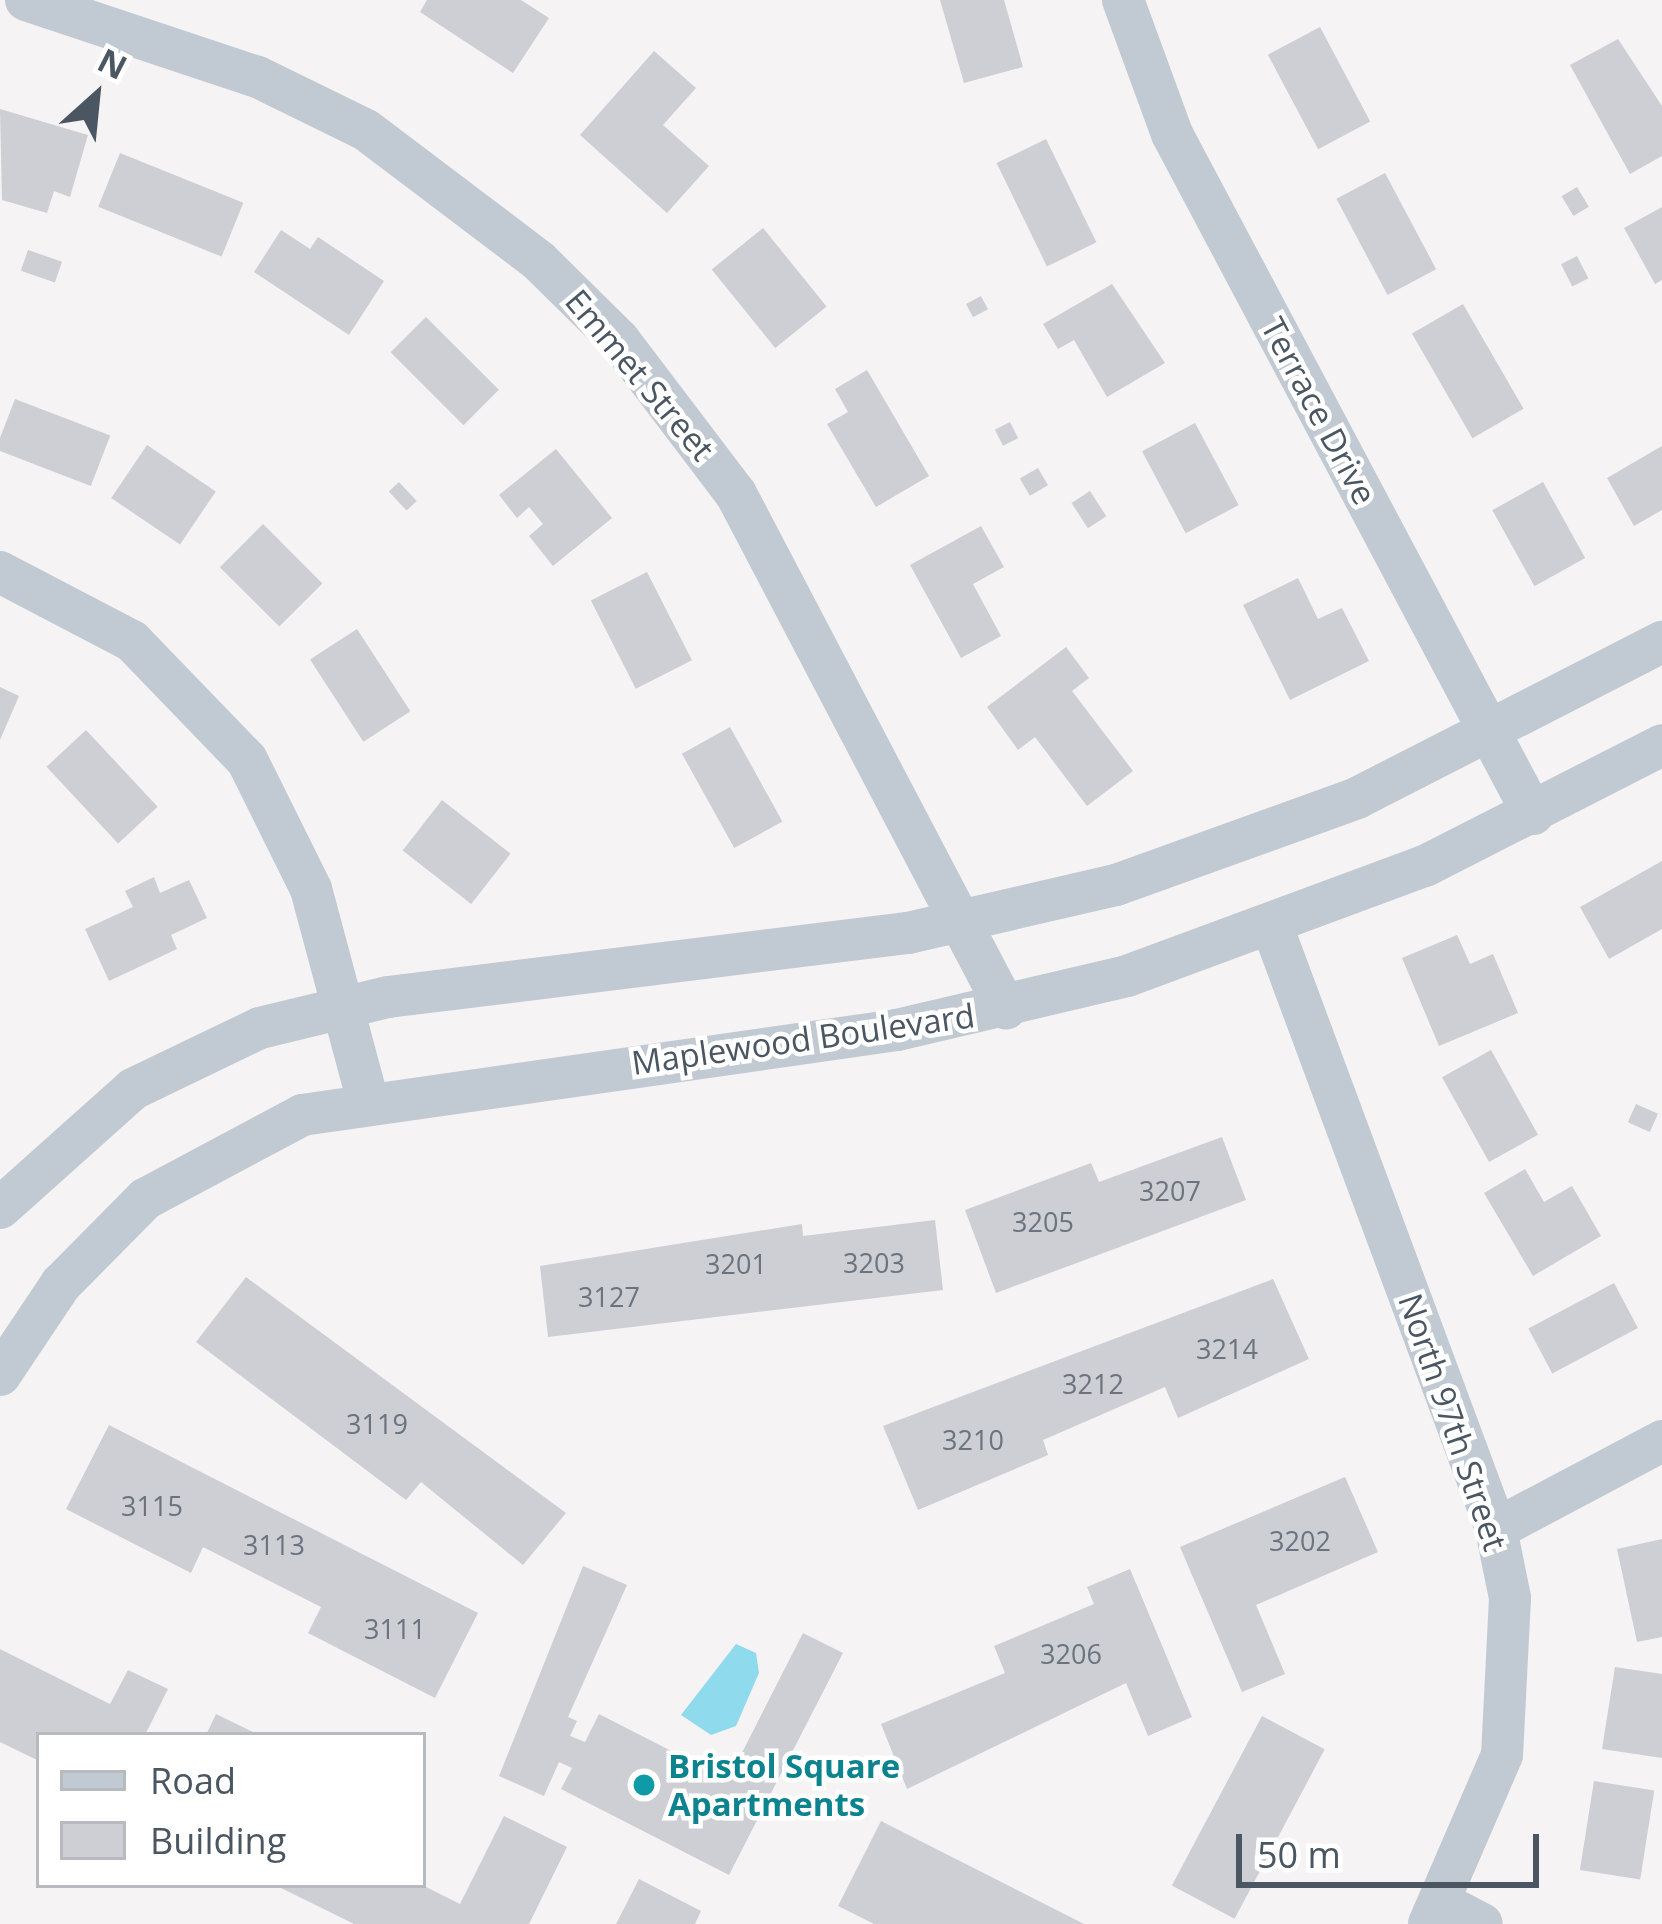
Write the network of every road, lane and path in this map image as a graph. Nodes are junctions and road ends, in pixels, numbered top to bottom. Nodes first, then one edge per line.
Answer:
1 (26, 0) edge
2 (1123, 0) edge
3 (0, 572) edge
4 (1662, 642) edge
5 (1490, 732) junction
6 (1662, 745) edge
7 (1533, 814) junction
8 (962, 923) junction
9 (1272, 926) junction
10 (340, 1005) junction
11 (1006, 1009) junction
12 (367, 1098) junction
13 (0, 1208) edge
14 (0, 1375) edge
15 (1662, 1441) edge
16 (1496, 1528) junction
17 (1435, 1913) edge
18 (1483, 1924) edge

1 - 8 street, Emmet Street
2 - 5 street, Terrace Drive
3 - 10 street
4 - 5 street
5 - 7 street, Terrace Drive
5 - 8 street
6 - 7 street, Maplewood Boulevard
7 - 9 street, Maplewood Boulevard
8 - 10 street
8 - 11 street, Emmet Street
9 - 11 street, Maplewood Boulevard
9 - 16 street, North 97th Street
10 - 12 street
10 - 13 street
11 - 12 street, Maplewood Boulevard
12 - 14 street, Maplewood Boulevard
15 - 16 street
16 - 17 street, North 97th Street
17 - 18 street

